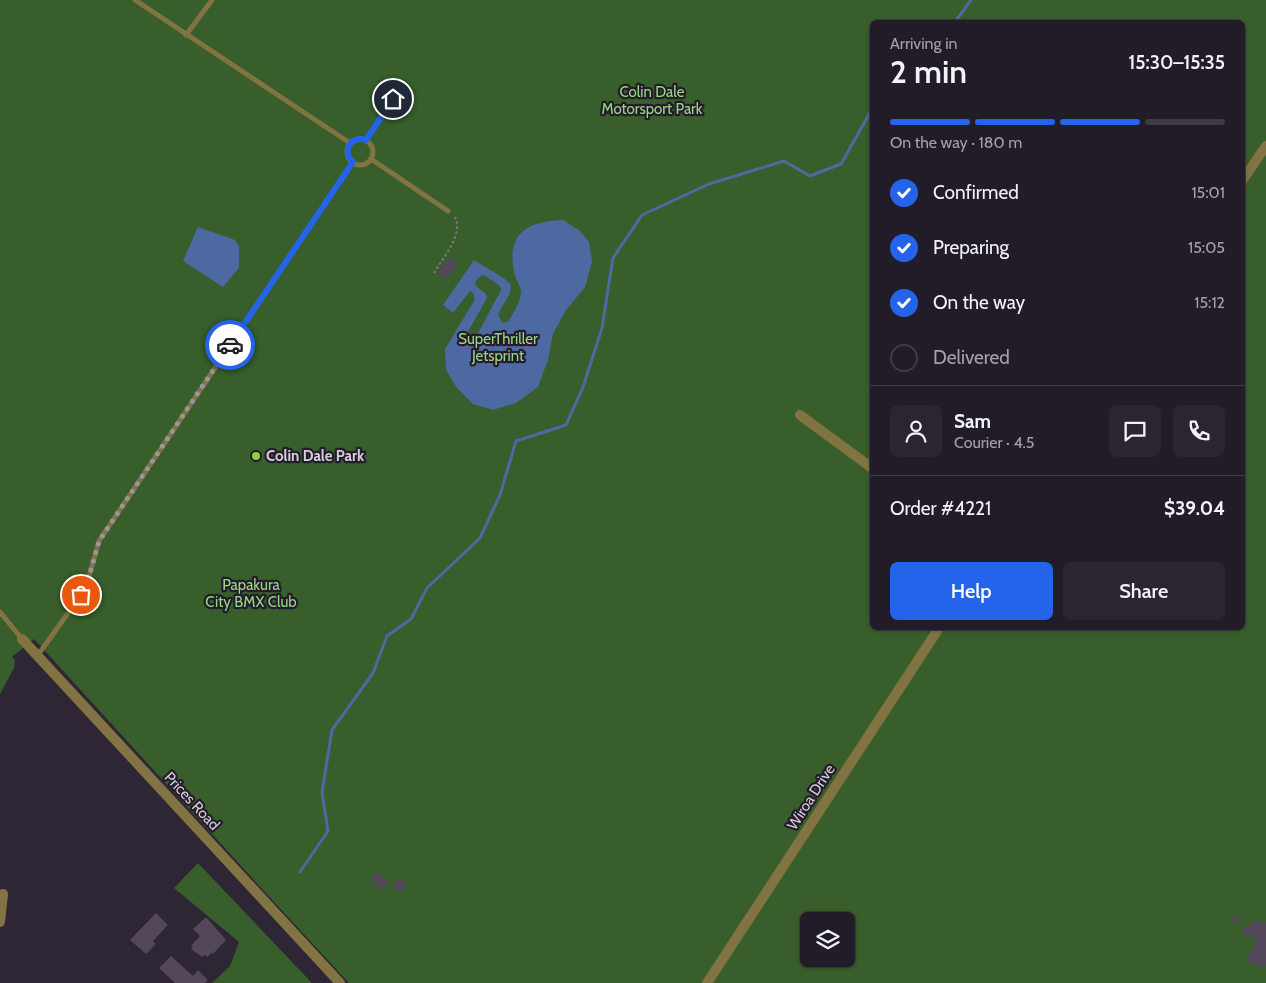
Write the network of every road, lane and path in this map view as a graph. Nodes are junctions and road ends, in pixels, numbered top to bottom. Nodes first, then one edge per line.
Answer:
1 (135, 0) edge
2 (212, 0) edge
3 (186, 34) junction
4 (401, 88) dead end
5 (366, 140) junction
6 (350, 143) junction
7 (1266, 146) edge
8 (371, 159) junction
9 (353, 162) junction
10 (1245, 177) edge
11 (448, 211) joint
12 (434, 273) dead end
13 (800, 415) dead end
14 (870, 467) edge
15 (0, 612) edge
16 (938, 630) edge
17 (22, 639) joint
18 (37, 656) junction
19 (3, 894) dead end
20 (0, 922) edge
21 (340, 983) edge
22 (707, 983) edge

1 - 3 lane
2 - 3 lane
3 - 6 lane
4 - 5 lane
5 - 6 lane
5 - 8 lane
6 - 9 lane
7 - 10 street
8 - 9 lane
8 - 11 lane
9 - 18 lane
11 - 12 path
13 - 14 street
15 - 17 lane
16 - 22 street, Wiroa Drive
17 - 18 street, Prices Road
18 - 21 street, Prices Road
19 - 20 street

